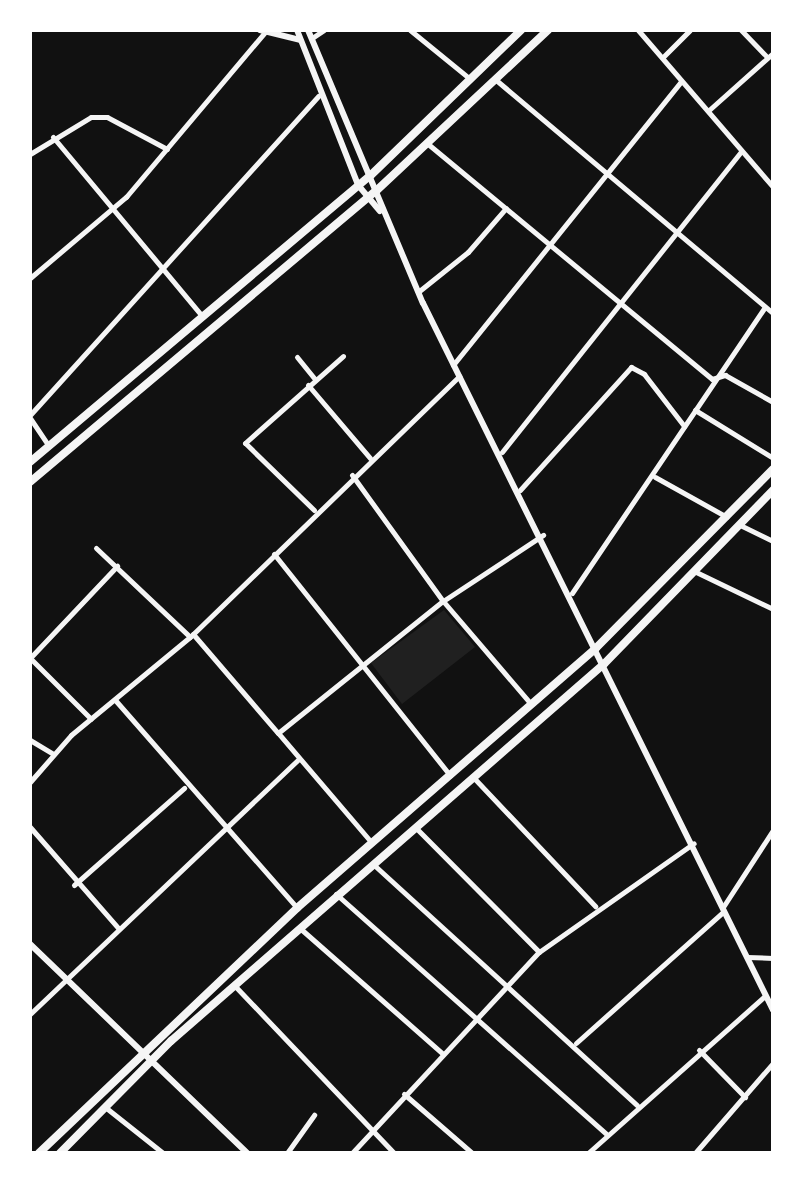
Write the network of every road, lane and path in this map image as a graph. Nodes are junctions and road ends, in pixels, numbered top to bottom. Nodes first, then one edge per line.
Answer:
1 (297, 30) edge
2 (308, 30) edge
3 (324, 30) edge
4 (410, 30) edge
5 (522, 30) edge
6 (548, 30) edge
7 (638, 30) edge
8 (690, 30) edge
9 (741, 30) edge
10 (262, 31) edge
11 (300, 40) junction
12 (310, 40) junction
13 (770, 56) edge
14 (663, 58) junction
15 (470, 79) junction
16 (495, 79) junction
17 (682, 80) junction
18 (318, 96) junction
19 (709, 110) junction
20 (53, 137) junction
21 (428, 143) junction
22 (167, 148) junction
23 (741, 151) junction
24 (30, 154) edge
25 (604, 175) junction
26 (370, 176) junction
27 (358, 185) junction
28 (773, 186) edge
29 (376, 191) junction
30 (366, 199) junction
31 (506, 208) junction
32 (111, 210) junction
33 (381, 212) junction
34 (673, 232) junction
35 (552, 244) junction
36 (162, 274) junction
37 (30, 278) edge
38 (418, 292) junction
39 (618, 302) junction
40 (764, 307) junction
41 (773, 313) edge
42 (203, 316) junction
43 (343, 356) dead end
44 (297, 357) dead end
45 (453, 365) junction
46 (459, 376) junction
47 (315, 379) junction
48 (712, 379) junction
49 (308, 385) junction
50 (773, 402) edge
51 (695, 410) junction
52 (30, 417) edge
53 (684, 426) junction
54 (48, 446) junction
55 (502, 452) junction
56 (370, 458) junction
57 (773, 458) edge
58 (30, 462) edge
59 (773, 469) edge
60 (352, 475) junction
61 (654, 476) junction
62 (30, 482) edge
63 (520, 490) junction
64 (773, 490) edge
65 (314, 510) junction
66 (727, 517) junction
67 (740, 524) junction
68 (543, 536) junction
69 (773, 541) edge
70 (96, 548) dead end
71 (273, 554) junction
72 (117, 566) junction
73 (696, 572) junction
74 (572, 592) junction
75 (443, 601) junction
76 (773, 609) edge
77 (191, 636) junction
78 (596, 648) junction
79 (30, 658) edge
80 (604, 664) junction
81 (359, 665) junction
82 (116, 701) junction
83 (530, 703) junction
84 (91, 719) junction
85 (278, 733) junction
86 (30, 740) edge
87 (53, 754) junction
88 (298, 760) junction
89 (450, 775) junction
90 (473, 778) junction
91 (30, 782) edge
92 (185, 787) junction
93 (30, 827) edge
94 (222, 827) junction
95 (415, 827) junction
96 (773, 830) edge
97 (694, 842) junction
98 (372, 843) junction
99 (372, 863) junction
100 (74, 885) junction
101 (335, 894) junction
102 (595, 907) junction
103 (297, 908) junction
104 (723, 910) junction
105 (298, 927) junction
106 (118, 928) junction
107 (30, 944) edge
108 (538, 952) junction
109 (747, 957) junction
110 (773, 958) edge
111 (64, 982) junction
112 (505, 984) junction
113 (234, 985) junction
114 (766, 995) junction
115 (773, 1010) edge
116 (30, 1014) edge
117 (472, 1020) junction
118 (576, 1042) junction
119 (699, 1050) junction
120 (442, 1054) junction
121 (140, 1056) junction
122 (149, 1064) junction
123 (773, 1064) edge
124 (404, 1094) junction
125 (744, 1097) junction
126 (638, 1105) junction
127 (105, 1107) junction
128 (314, 1115) dead end
129 (371, 1130) junction
130 (606, 1134) junction
131 (39, 1153) edge
132 (60, 1153) edge
133 (163, 1153) edge
134 (247, 1153) edge
135 (287, 1153) edge
136 (352, 1153) edge
137 (394, 1153) edge
138 (472, 1153) edge
139 (588, 1153) edge
140 (695, 1153) edge

1 - 11 street
2 - 12 street
3 - 12 street
4 - 15 street
5 - 15 main road
6 - 16 main road
7 - 14 street
8 - 14 street
9 - 13 street
10 - 11 street
10 - 22 street
11 - 18 street
12 - 26 street
13 - 19 street
14 - 17 street
15 - 26 main road
16 - 21 main road
16 - 25 street
17 - 19 street
17 - 25 street
18 - 27 street
18 - 36 street
19 - 23 street
20 - 22 street
20 - 24 street
20 - 32 street
21 - 29 main road
21 - 31 street
22 - 32 street
23 - 28 street
23 - 34 street
25 - 34 street
25 - 35 street
26 - 27 main road
26 - 29 street
27 - 30 street
27 - 42 main road
29 - 30 main road
29 - 33 street
30 - 33 street
30 - 62 main road
31 - 35 street
31 - 38 street
32 - 36 street
32 - 37 street
33 - 38 street
34 - 39 street
34 - 40 street
35 - 39 street
35 - 45 street
36 - 42 street
36 - 52 street
38 - 45 street
39 - 48 street
39 - 55 street
40 - 41 street
40 - 48 street
42 - 54 main road
43 - 47 street
44 - 47 street
45 - 46 street
46 - 55 street
46 - 56 street
47 - 49 street
48 - 50 street
48 - 51 street
49 - 56 street
49 - 65 street
51 - 53 street
51 - 57 street
52 - 54 street
53 - 61 street
53 - 63 street
54 - 58 main road
55 - 63 street
56 - 60 street
59 - 66 main road
60 - 65 street
60 - 75 street
61 - 66 street
61 - 74 street
63 - 68 street
64 - 67 main road
65 - 71 street
66 - 78 main road
67 - 69 street
67 - 73 main road
68 - 74 street
68 - 75 street
70 - 72 street
71 - 77 street
71 - 81 street
72 - 77 street
72 - 79 street
73 - 76 street
73 - 80 main road
74 - 78 street
75 - 81 street
75 - 83 street
77 - 82 street
77 - 85 street
78 - 80 street
78 - 83 main road
79 - 84 street
80 - 90 main road
80 - 97 street
81 - 85 street
81 - 89 street
82 - 84 street
82 - 92 street
83 - 89 main road
84 - 87 street
85 - 88 street
86 - 87 street
87 - 91 street
88 - 94 street
88 - 98 street
89 - 98 main road
90 - 95 main road
90 - 102 street
92 - 94 street
92 - 100 street
93 - 100 street
94 - 103 street
94 - 106 street
95 - 99 main road
95 - 108 street
96 - 104 street
97 - 102 street
97 - 104 street
98 - 103 main road
99 - 101 main road
99 - 112 street
100 - 106 street
101 - 105 main road
101 - 117 street
102 - 108 street
103 - 121 main road
104 - 109 street
104 - 118 street
105 - 113 main road
105 - 120 street
106 - 111 street
107 - 111 street
108 - 112 street
109 - 110 street
109 - 114 street
111 - 116 street
111 - 121 street
112 - 117 street
112 - 118 street
113 - 122 main road
113 - 129 street
114 - 115 street
114 - 119 street
117 - 120 street
117 - 130 street
118 - 126 street
119 - 125 street
119 - 126 street
120 - 124 street
121 - 122 street
121 - 131 main road
122 - 127 main road
122 - 134 street
123 - 125 street
124 - 129 street
124 - 138 street
125 - 140 street
126 - 130 street
127 - 132 main road
127 - 133 street
128 - 135 street
129 - 136 street
129 - 137 street
130 - 139 street

